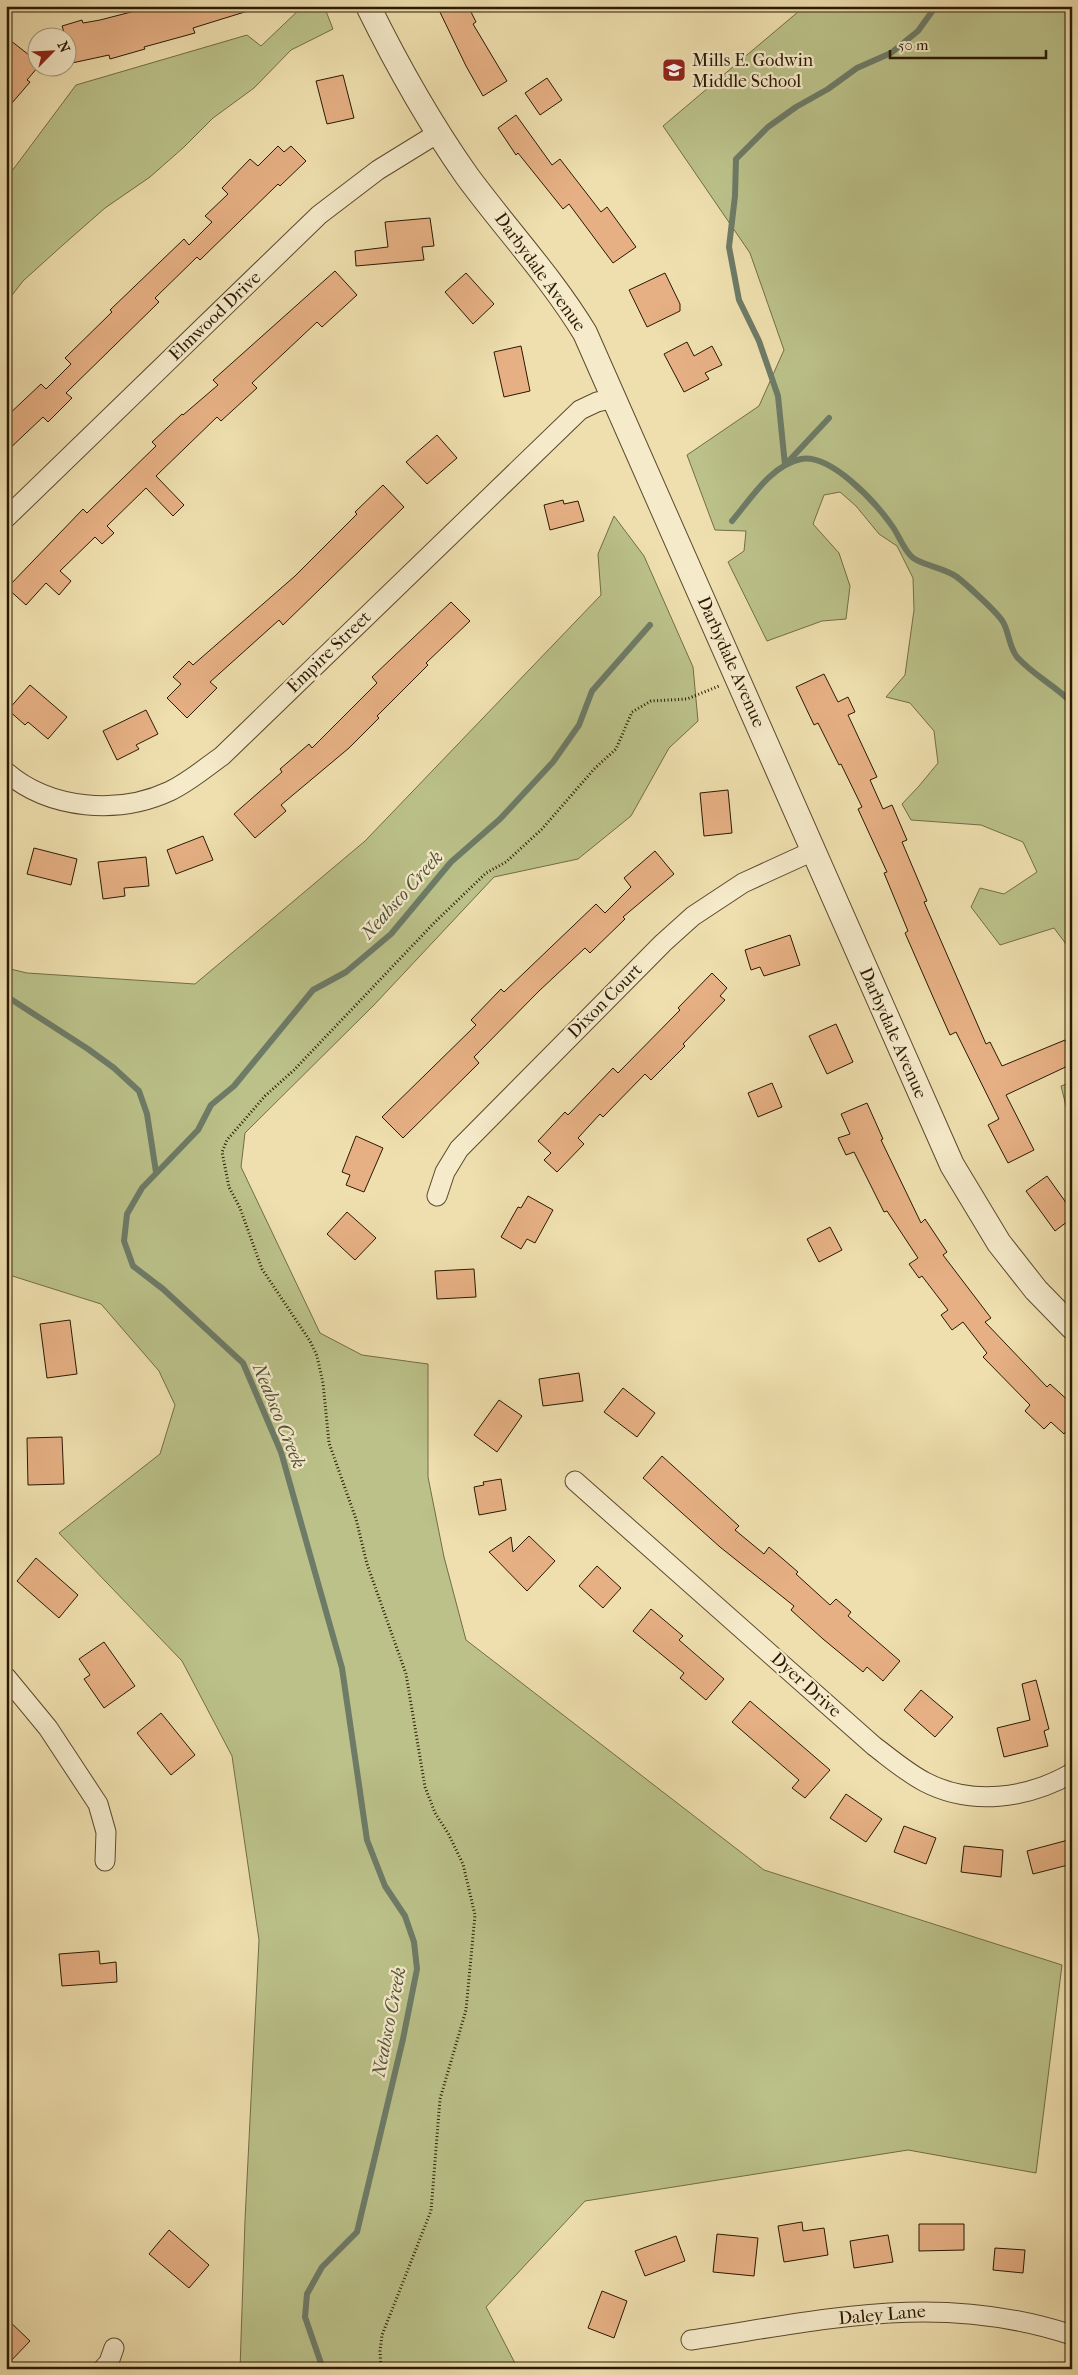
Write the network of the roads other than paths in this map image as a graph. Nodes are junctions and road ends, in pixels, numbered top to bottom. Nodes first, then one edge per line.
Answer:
1 (368, 6) edge
2 (438, 133) junction
3 (615, 398) junction
4 (6, 518) edge
5 (6, 772) edge
6 (814, 851) junction
7 (437, 1196) dead end
8 (1072, 1327) edge
9 (575, 1481) dead end
10 (6, 1677) edge
11 (1072, 1773) edge
12 (105, 1861) dead end
13 (1072, 2335) edge
14 (690, 2340) dead end
15 (114, 2348) dead end
16 (103, 2369) edge

1 - 2 street, Darbydale Avenue
2 - 3 street, Darbydale Avenue
2 - 4 street, Elmwood Drive
3 - 5 street, Empire Street
3 - 6 street, Darbydale Avenue
6 - 7 street, Dixon Court
6 - 8 street, Darbydale Avenue
9 - 11 street, Dyer Drive
10 - 12 street
13 - 14 street, Daley Lane
15 - 16 street

